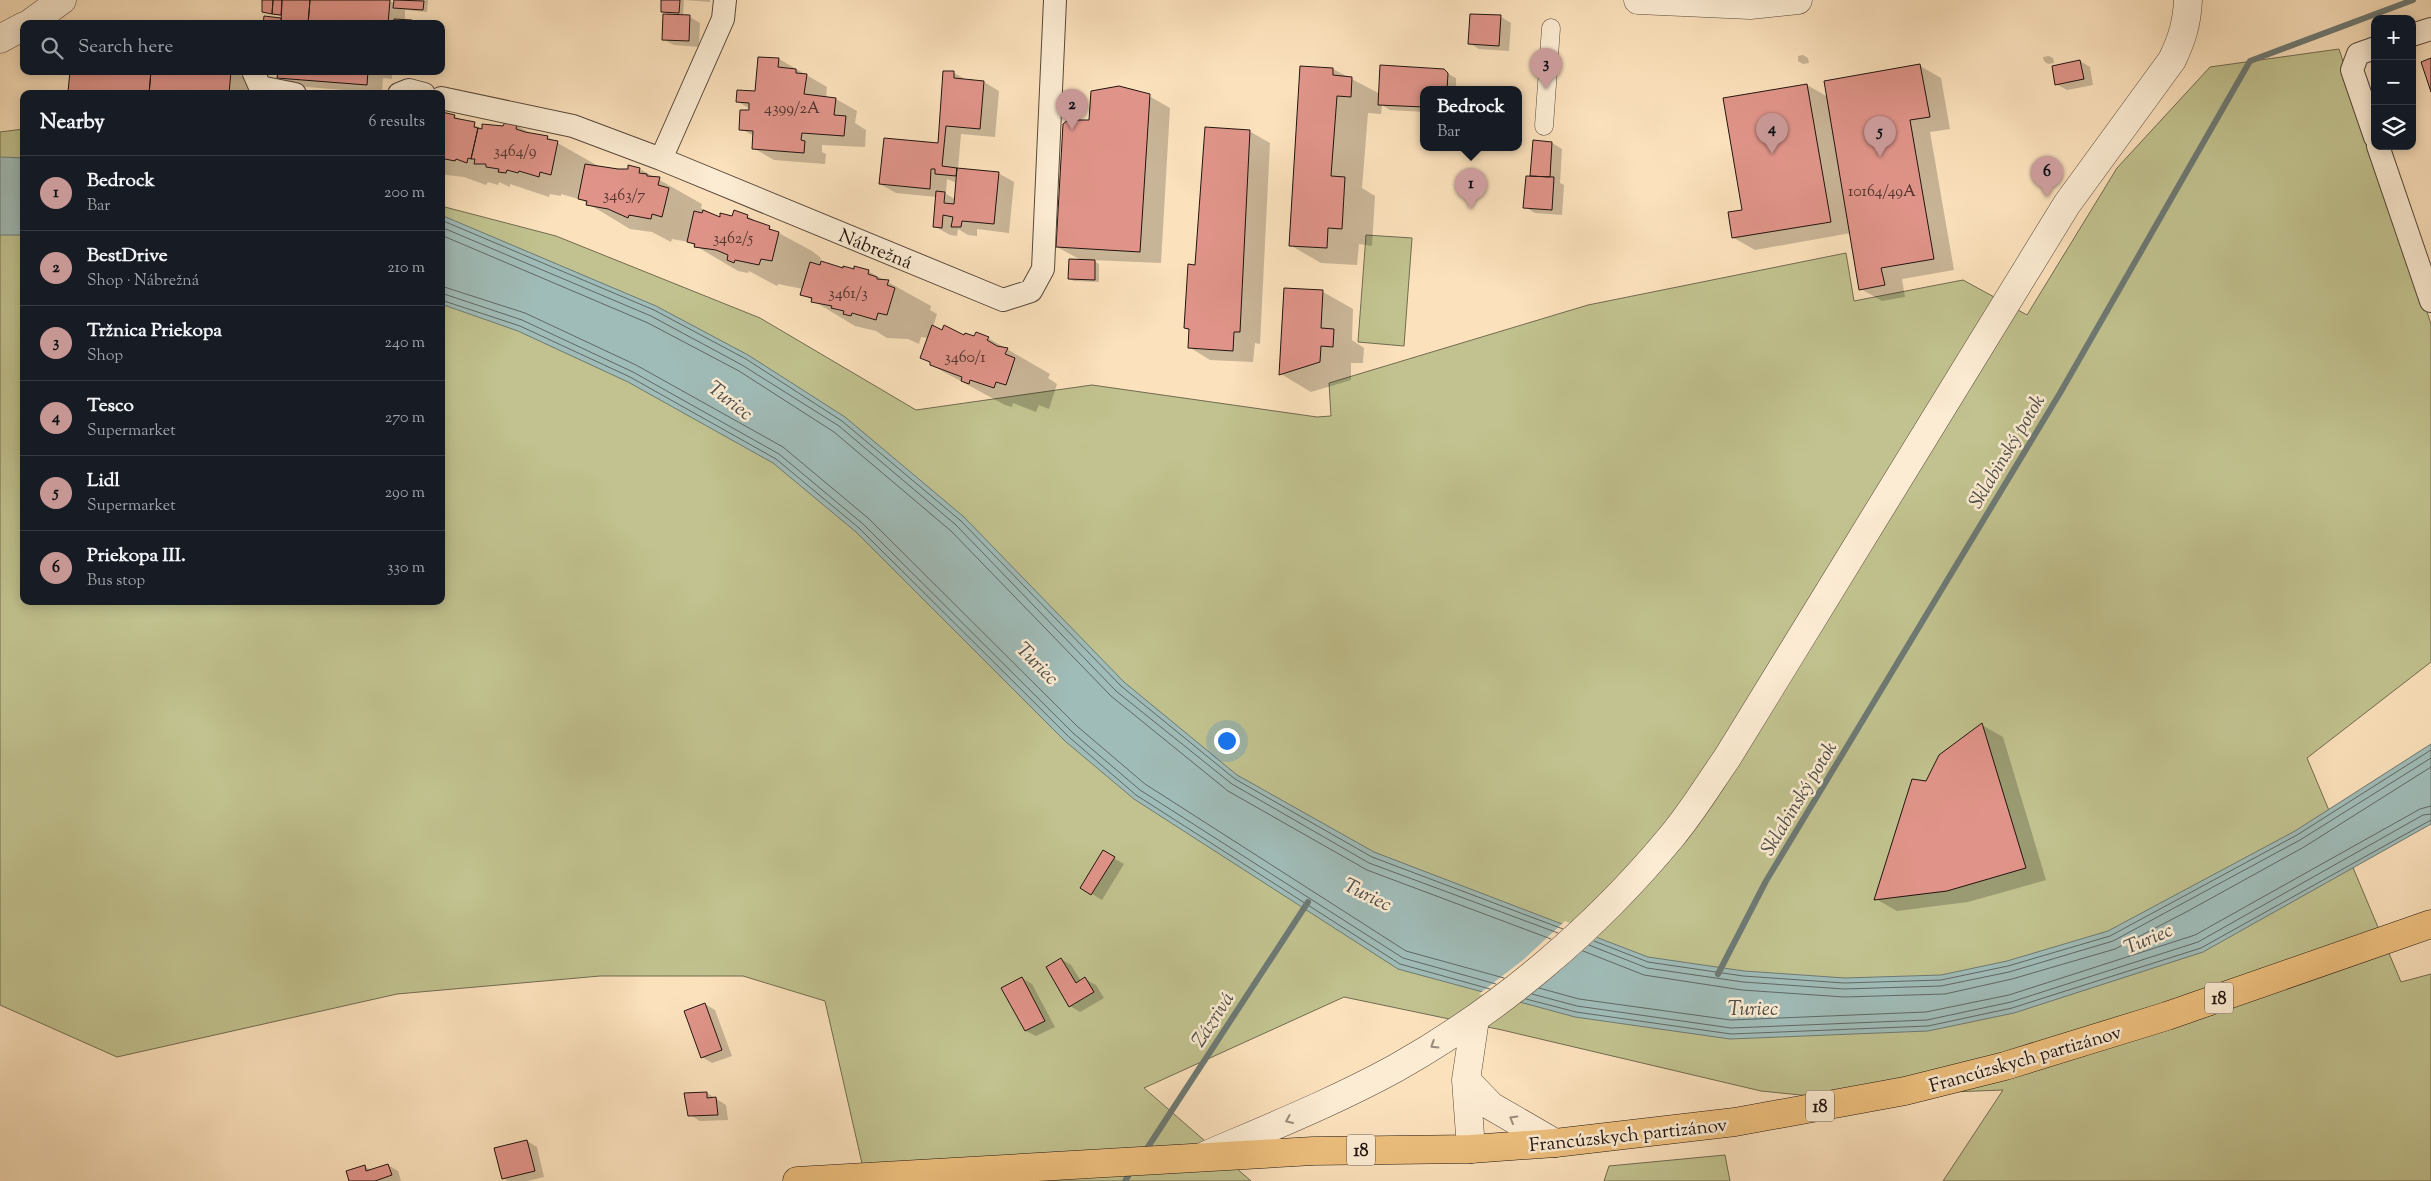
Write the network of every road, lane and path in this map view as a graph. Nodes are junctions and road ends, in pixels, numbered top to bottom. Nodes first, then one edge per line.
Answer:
1 (62, 0) edge
2 (725, 0) edge
3 (1055, 0) edge
4 (1638, 0) edge
5 (1798, 0) edge
6 (2188, 0) edge
7 (35, 20) edge
8 (20, 28) edge
9 (1551, 28) dead end
10 (2431, 29) edge
11 (2416, 34) edge
12 (0, 39) edge
13 (2366, 51) edge
14 (255, 75) edge
15 (275, 90) edge
16 (445, 99) edge
17 (2371, 125) edge
18 (1544, 126) dead end
19 (2379, 150) edge
20 (661, 159) junction
21 (2431, 301) edge
22 (2431, 924) edge
23 (1483, 1012) junction
24 (1466, 1080) junction
25 (1555, 1143) junction
26 (1471, 1149) junction
27 (1204, 1156) junction
28 (798, 1181) edge

1 - 7 street
2 - 20 street
3 - 20 street, Nábrežná
4 - 5 street
6 - 23 street
8 - 12 street
9 - 18 street
10 - 11 street
13 - 17 street
14 - 15 street
16 - 20 street, Nábrežná
19 - 21 street
22 - 25 main road, Francúzskych partizánov / 18
23 - 24 street
23 -> 27 street
25 -> 24 street
24 - 26 street
25 - 26 main road, Francúzskych partizánov / 18
26 - 27 main road, Francúzskych partizánov / 18
27 - 28 main road, Francúzskych partizánov / 18

